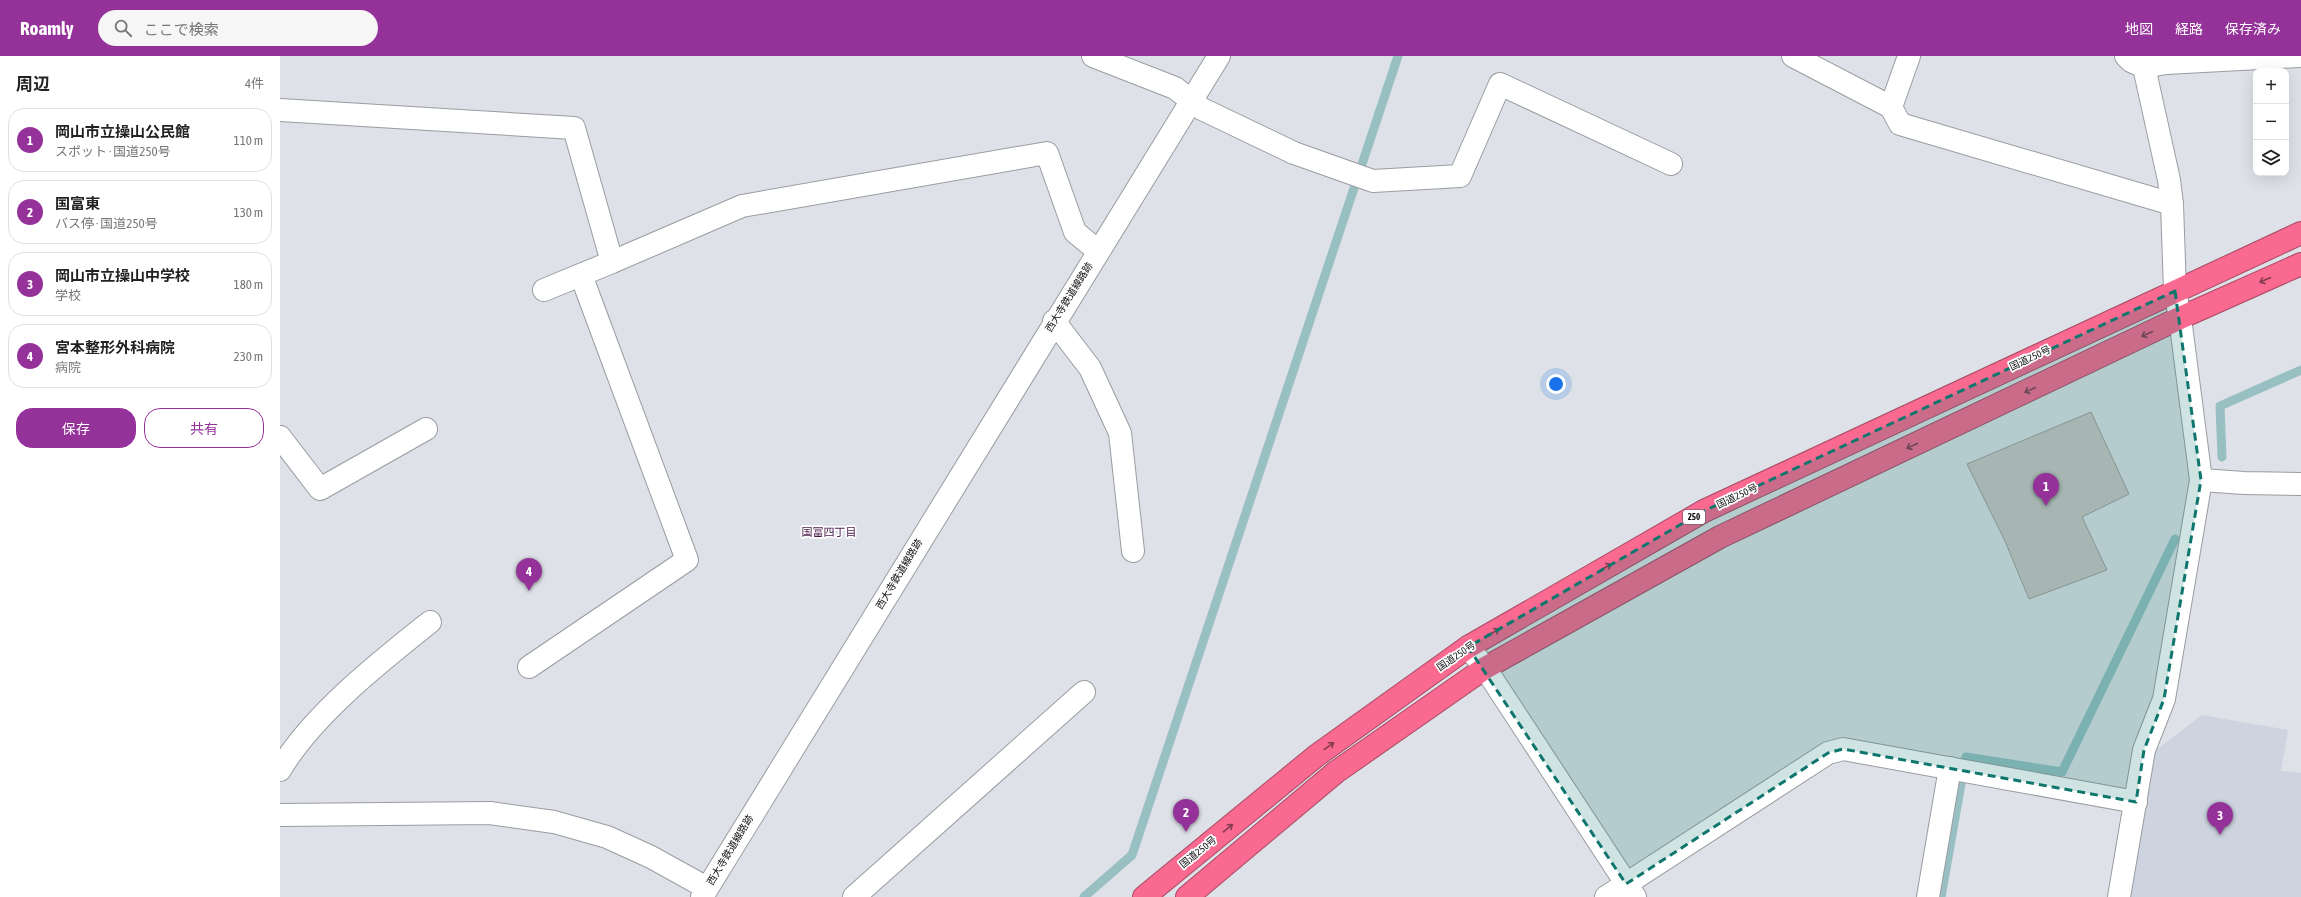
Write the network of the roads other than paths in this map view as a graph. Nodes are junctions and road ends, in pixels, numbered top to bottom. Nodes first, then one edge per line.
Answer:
1 (1093, 56) edge
2 (1219, 56) edge
3 (1793, 56) edge
4 (1909, 56) edge
5 (2126, 56) edge
6 (2299, 56) edge
7 (2144, 67) junction
8 (1192, 101) junction
9 (1891, 107) junction
10 (280, 110) edge
11 (1671, 164) dead end
12 (2172, 204) junction
13 (2301, 234) edge
14 (1098, 250) junction
15 (612, 262) junction
16 (2301, 264) edge
17 (581, 275) junction
18 (544, 290) dead end
19 (2175, 291) junction
20 (2180, 318) junction
21 (1054, 321) junction
22 (426, 429) dead end
23 (280, 437) edge
24 (2201, 480) junction
25 (2301, 484) edge
26 (1133, 551) dead end
27 (430, 622) dead end
28 (1468, 647) junction
29 (529, 667) dead end
30 (1485, 668) junction
31 (1084, 692) dead end
32 (1950, 768) junction
33 (280, 770) edge
34 (2136, 802) junction
35 (280, 815) edge
36 (1631, 890) edge
37 (704, 892) edge
38 (854, 897) edge
39 (1144, 897) edge
40 (1187, 897) edge
41 (1606, 897) edge
42 (1928, 897) edge
43 (2119, 897) edge

1 - 8 street
2 - 8 street, 西大寺鉄道線路跡
3 - 9 street
4 - 9 street
5 - 7 street
6 - 7 street
7 - 12 street
8 - 11 street
8 - 14 street, 西大寺鉄道線路跡
9 - 12 street
10 - 15 street
12 - 19 street
13 - 19 highway, 国道250号 / 250
14 - 15 street
14 - 21 street, 西大寺鉄道線路跡
15 - 17 street
16 -> 20 highway
17 - 18 street
17 - 29 street
19 - 20 street
28 -> 19 highway, 国道250号 / 250
20 - 24 street
20 -> 30 highway
21 - 26 street
21 - 37 street, 西大寺鉄道線路跡
22 - 23 street
24 - 25 street
24 - 34 street
27 - 33 street
28 - 30 street
39 -> 28 highway, 国道250号 / 250
30 - 36 street
30 - 40 highway
31 - 38 street
32 - 34 street
32 - 36 street
32 - 42 street
34 - 43 street
35 - 37 street
36 - 41 street

